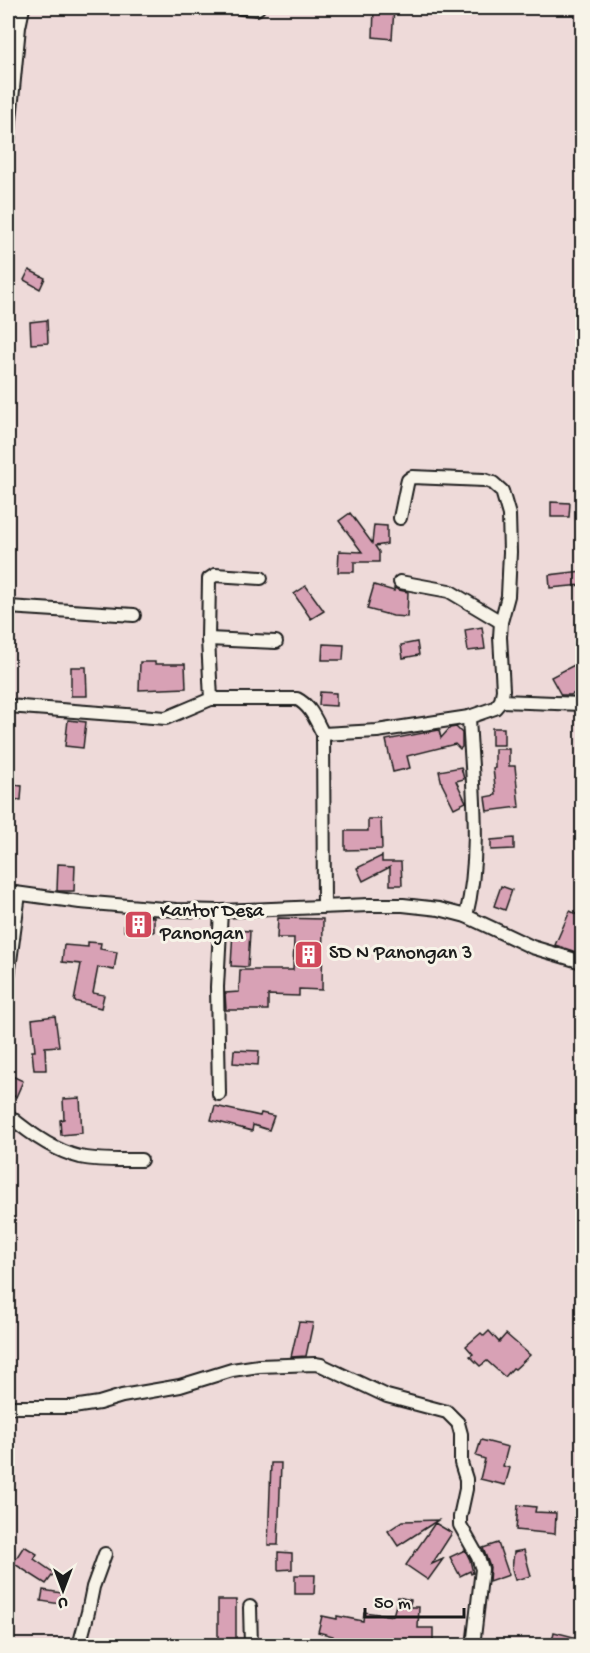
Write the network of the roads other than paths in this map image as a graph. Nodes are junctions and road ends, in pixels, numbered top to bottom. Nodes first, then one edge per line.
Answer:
1 (23, 8) edge
2 (241, 8) edge
3 (258, 8) edge
4 (8, 141) edge
5 (400, 518) dead end
6 (261, 578) dead end
7 (399, 582) dead end
8 (8, 607) edge
9 (134, 615) dead end
10 (501, 622) junction
11 (208, 639) junction
12 (276, 642) dead end
13 (211, 699) junction
14 (501, 701) junction
15 (582, 704) edge
16 (8, 706) edge
17 (469, 717) junction
18 (323, 734) junction
19 (13, 893) edge
20 (324, 906) junction
21 (221, 911) junction
22 (466, 916) junction
23 (582, 962) edge
24 (8, 976) edge
25 (219, 1094) dead end
26 (8, 1115) edge
27 (141, 1160) dead end
28 (8, 1407) edge
29 (105, 1554) dead end
30 (250, 1607) dead end
31 (79, 1646) edge
32 (251, 1646) edge
33 (473, 1646) edge

1 - 4 street
2 - 3 street
5 - 10 street
6 - 11 street
7 - 10 street
8 - 9 street
10 - 14 street
11 - 12 street
11 - 13 street
13 - 16 street
13 - 18 street
14 - 15 street
14 - 17 street
17 - 18 street
17 - 22 street
18 - 20 street
19 - 21 street
19 - 24 street
20 - 21 street
20 - 22 street
21 - 25 street
22 - 23 street
26 - 27 street
28 - 33 street
29 - 31 street
30 - 32 street

